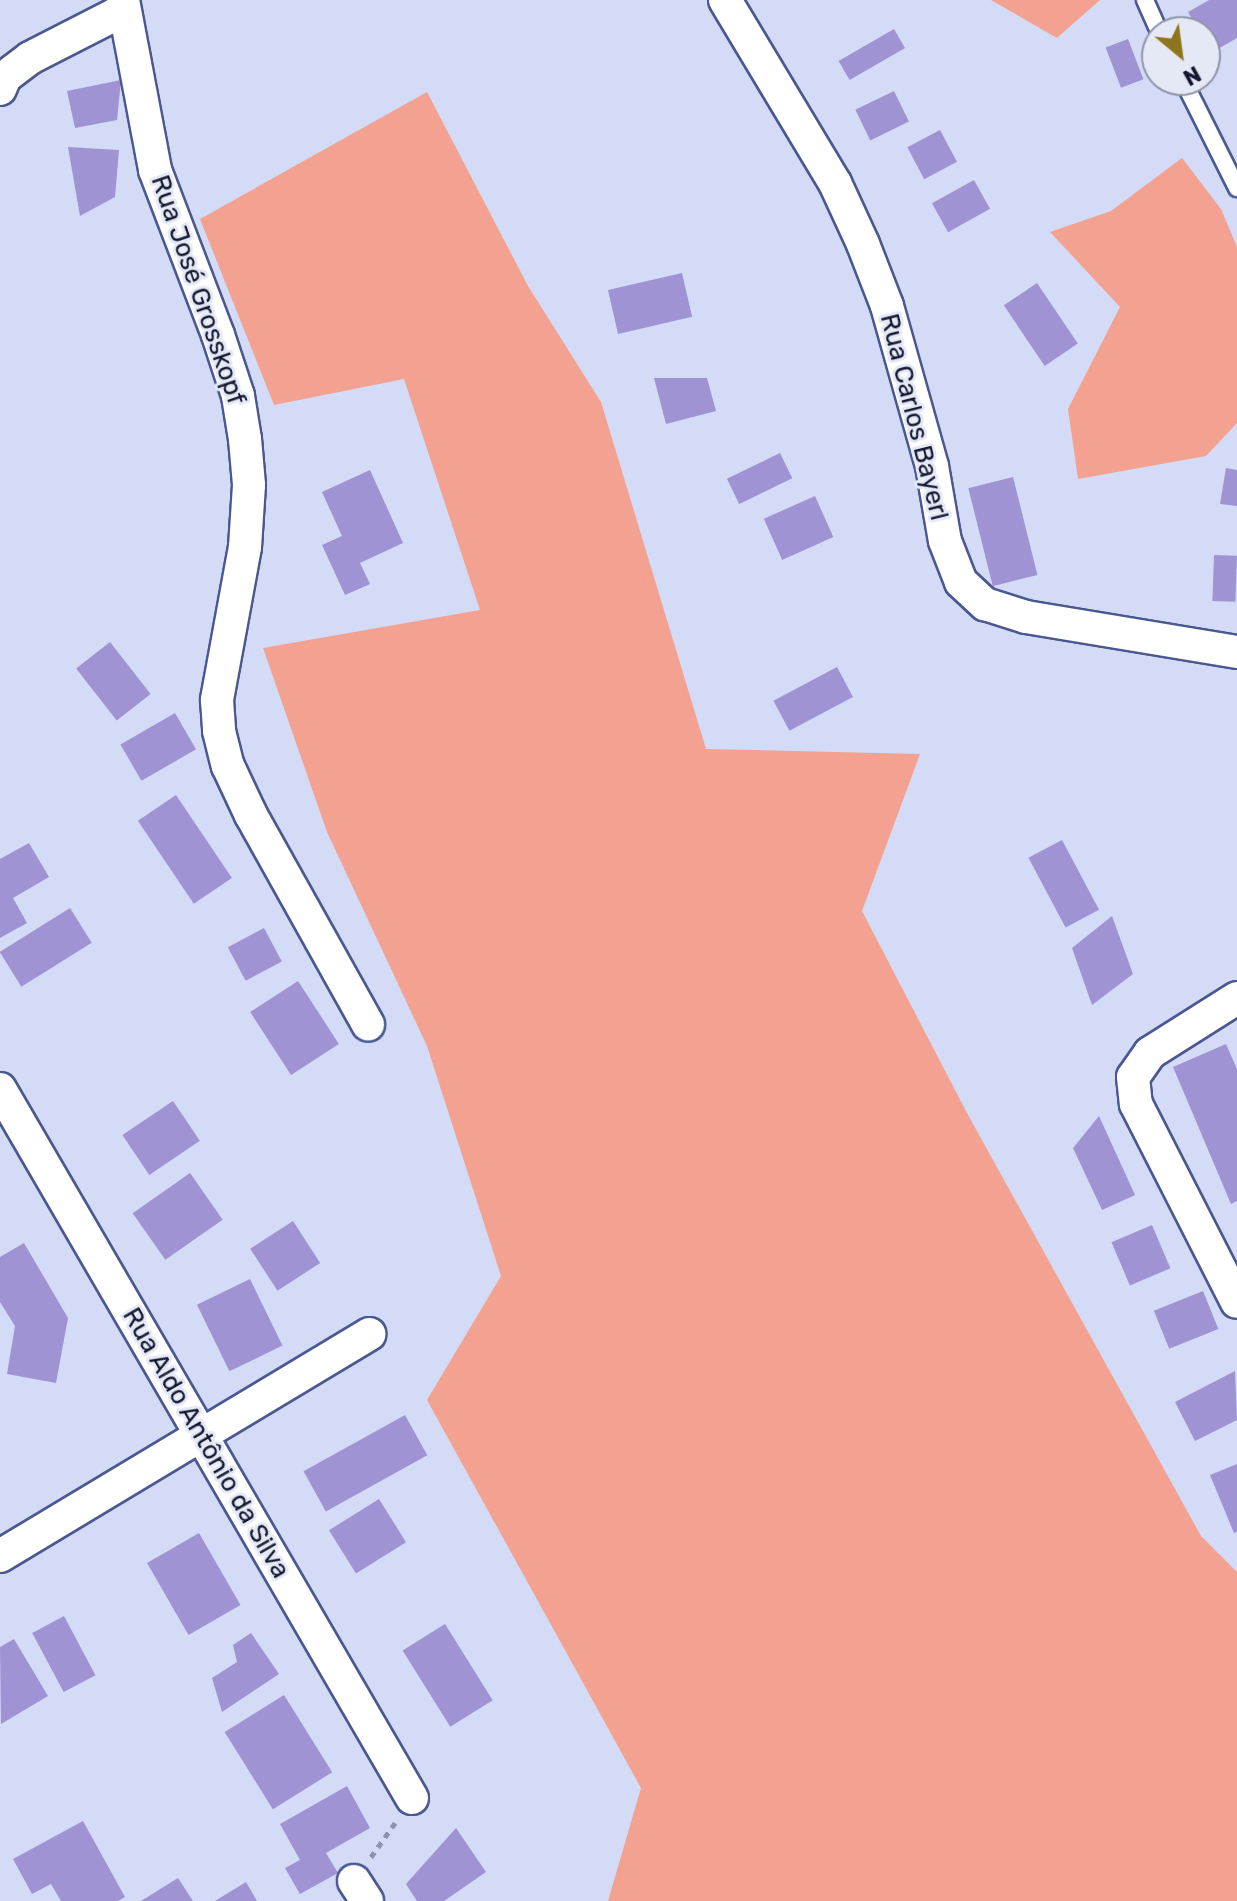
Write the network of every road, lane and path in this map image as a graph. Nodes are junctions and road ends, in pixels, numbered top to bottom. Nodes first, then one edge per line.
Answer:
1 (725, 0) edge
2 (124, 5) edge
3 (0, 89) edge
4 (1191, 96) edge
5 (1237, 188) edge
6 (1237, 652) edge
7 (1237, 998) edge
8 (368, 1024) dead end
9 (0, 1089) edge
10 (1236, 1298) edge
11 (370, 1334) dead end
12 (201, 1436) junction
13 (0, 1556) edge
14 (412, 1798) joint
15 (361, 1891) edge

1 - 6 street, Rua Carlos Bayerl
2 - 3 street
2 - 8 street, Rua José Grosskopf
4 - 5 lane
7 - 10 street
9 - 12 street, Rua Aldo Antônio da Silva
11 - 12 street
12 - 13 street
12 - 14 street, Rua Aldo Antônio da Silva
14 - 15 path

